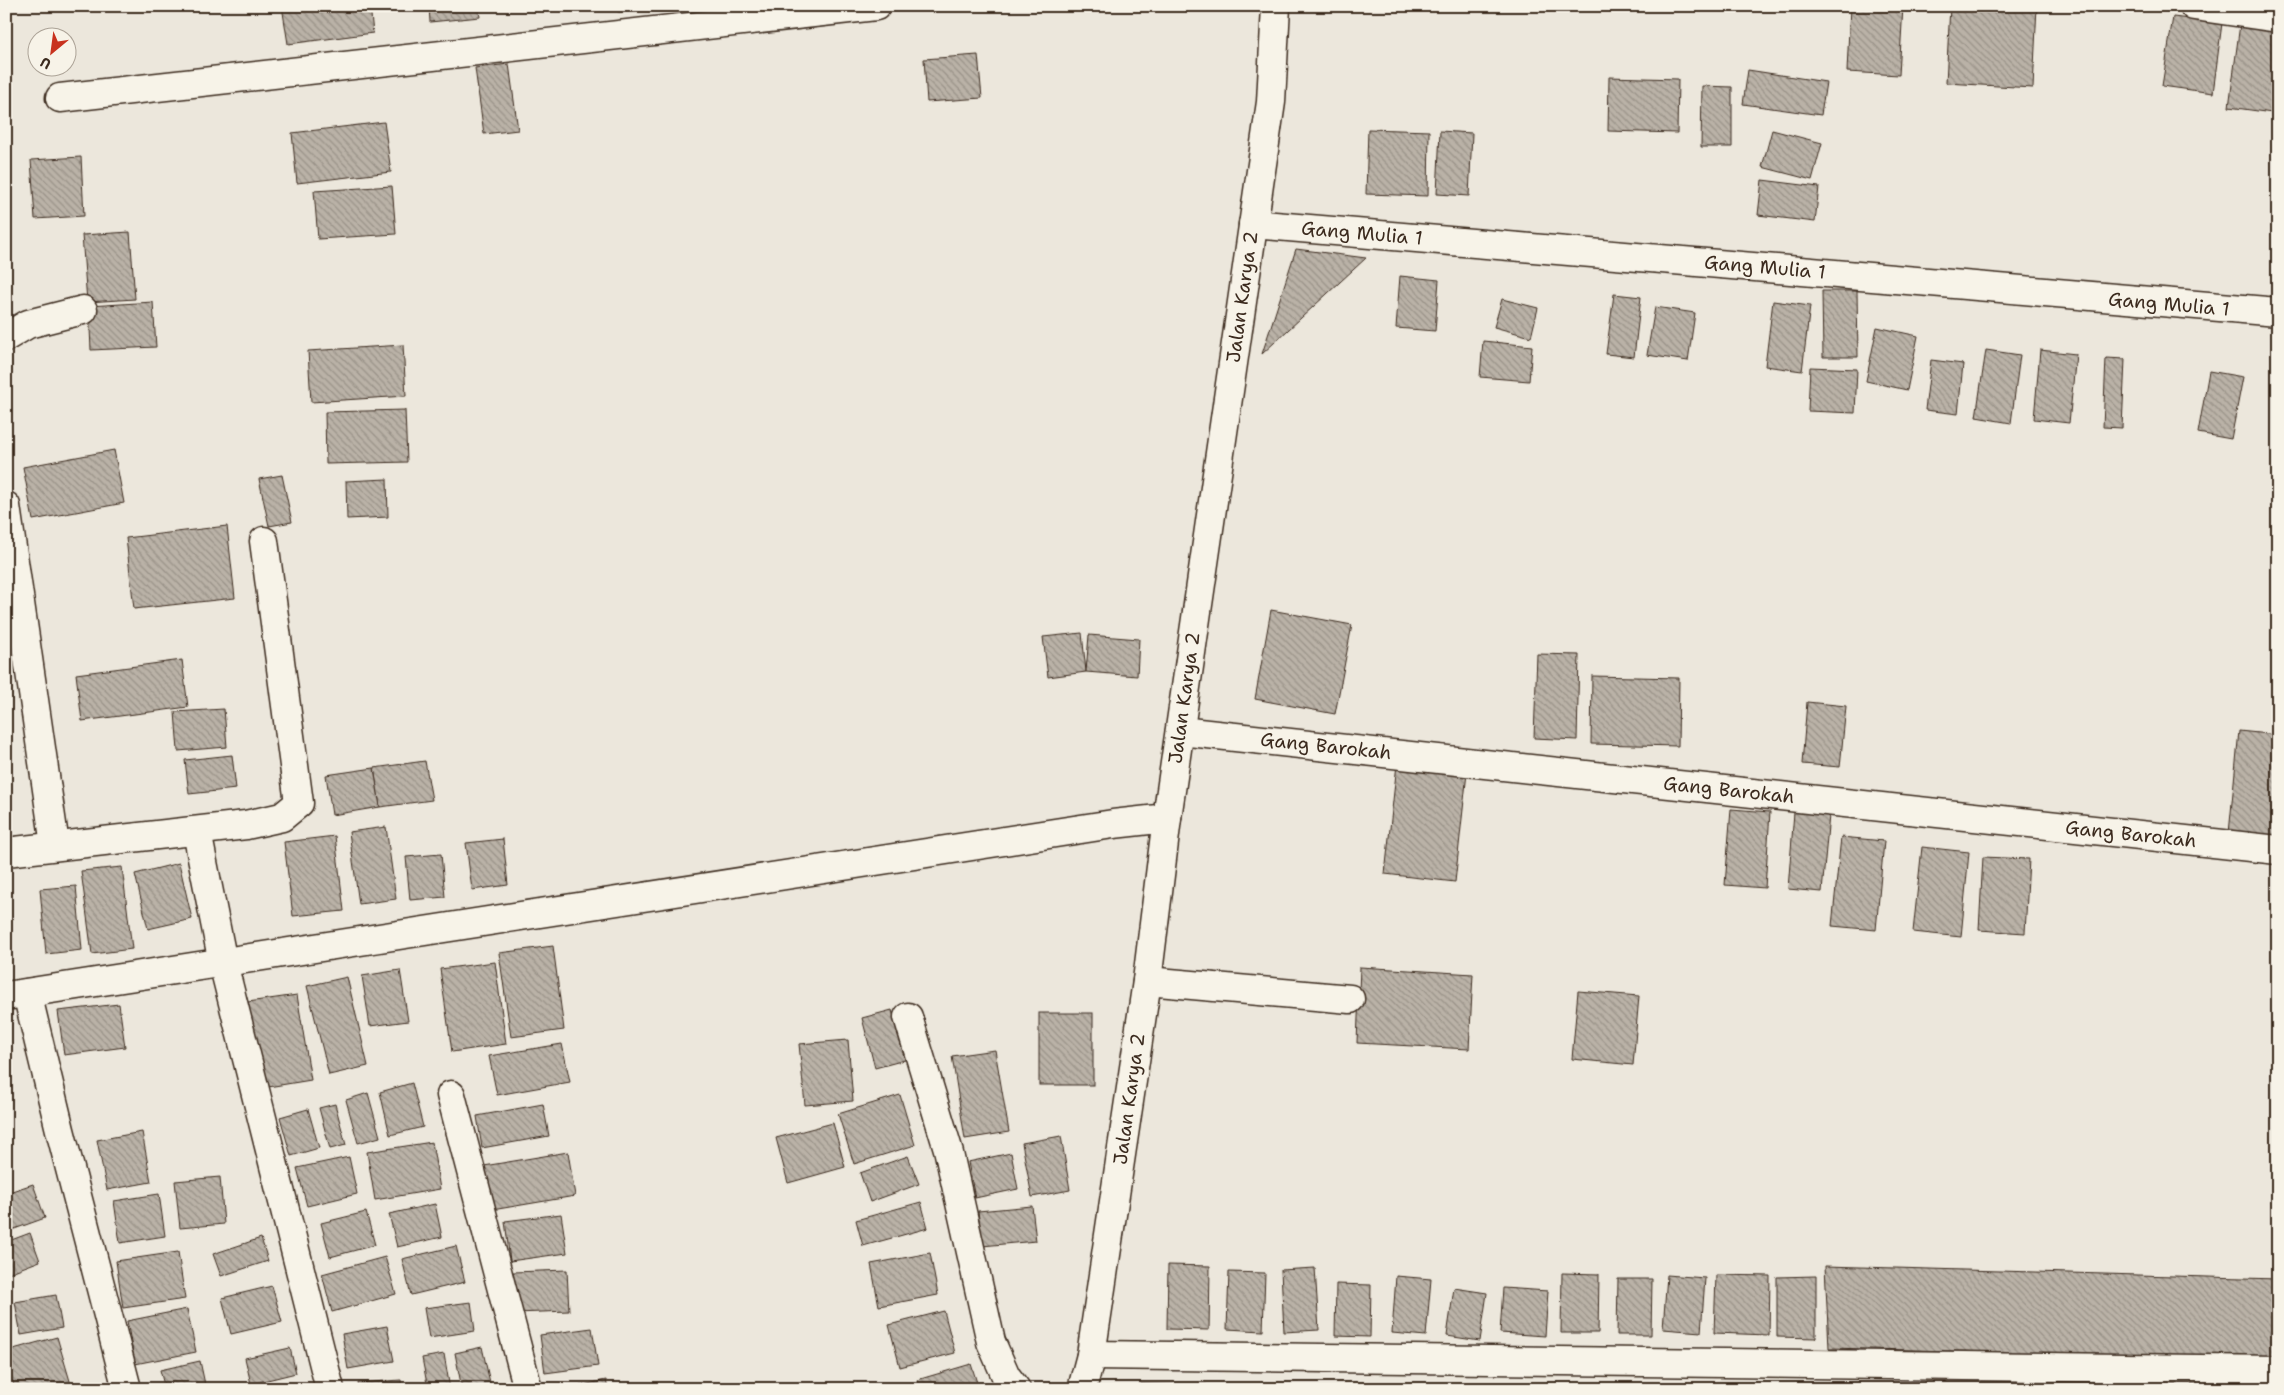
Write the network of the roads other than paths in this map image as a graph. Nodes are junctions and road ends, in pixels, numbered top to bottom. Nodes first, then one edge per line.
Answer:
1 (876, 6) edge
2 (1276, 6) edge
3 (2194, 6) edge
4 (2278, 18) edge
5 (60, 98) dead end
6 (1253, 224) junction
7 (83, 310) dead end
8 (2278, 312) edge
9 (6, 337) edge
10 (6, 506) edge
11 (264, 541) dead end
12 (1180, 730) junction
13 (1167, 818) junction
14 (197, 832) junction
15 (55, 845) junction
16 (2278, 850) edge
17 (6, 852) edge
18 (223, 963) junction
19 (1146, 981) junction
20 (17, 995) edge
21 (1350, 999) dead end
22 (908, 1017) dead end
23 (451, 1095) dead end
24 (1091, 1355) junction
25 (2278, 1370) edge
26 (127, 1389) edge
27 (330, 1389) edge
28 (528, 1389) edge
29 (1016, 1389) edge
30 (1082, 1389) edge

1 - 5 street
2 - 6 street, Jalan Karya 2
3 - 4 street
6 - 8 street, Gang Mulia 1
6 - 12 street, Jalan Karya 2
7 - 9 street
10 - 15 street
11 - 14 street
12 - 13 street, Jalan Karya 2
12 - 16 street, Gang Barokah
13 - 18 street
13 - 19 street, Jalan Karya 2
14 - 15 street
14 - 18 street
15 - 17 street
18 - 20 street
18 - 27 street
19 - 21 street
19 - 24 street, Jalan Karya 2
20 - 26 street
22 - 29 street
23 - 28 street
24 - 25 street
24 - 30 street, Jalan Karya 2

